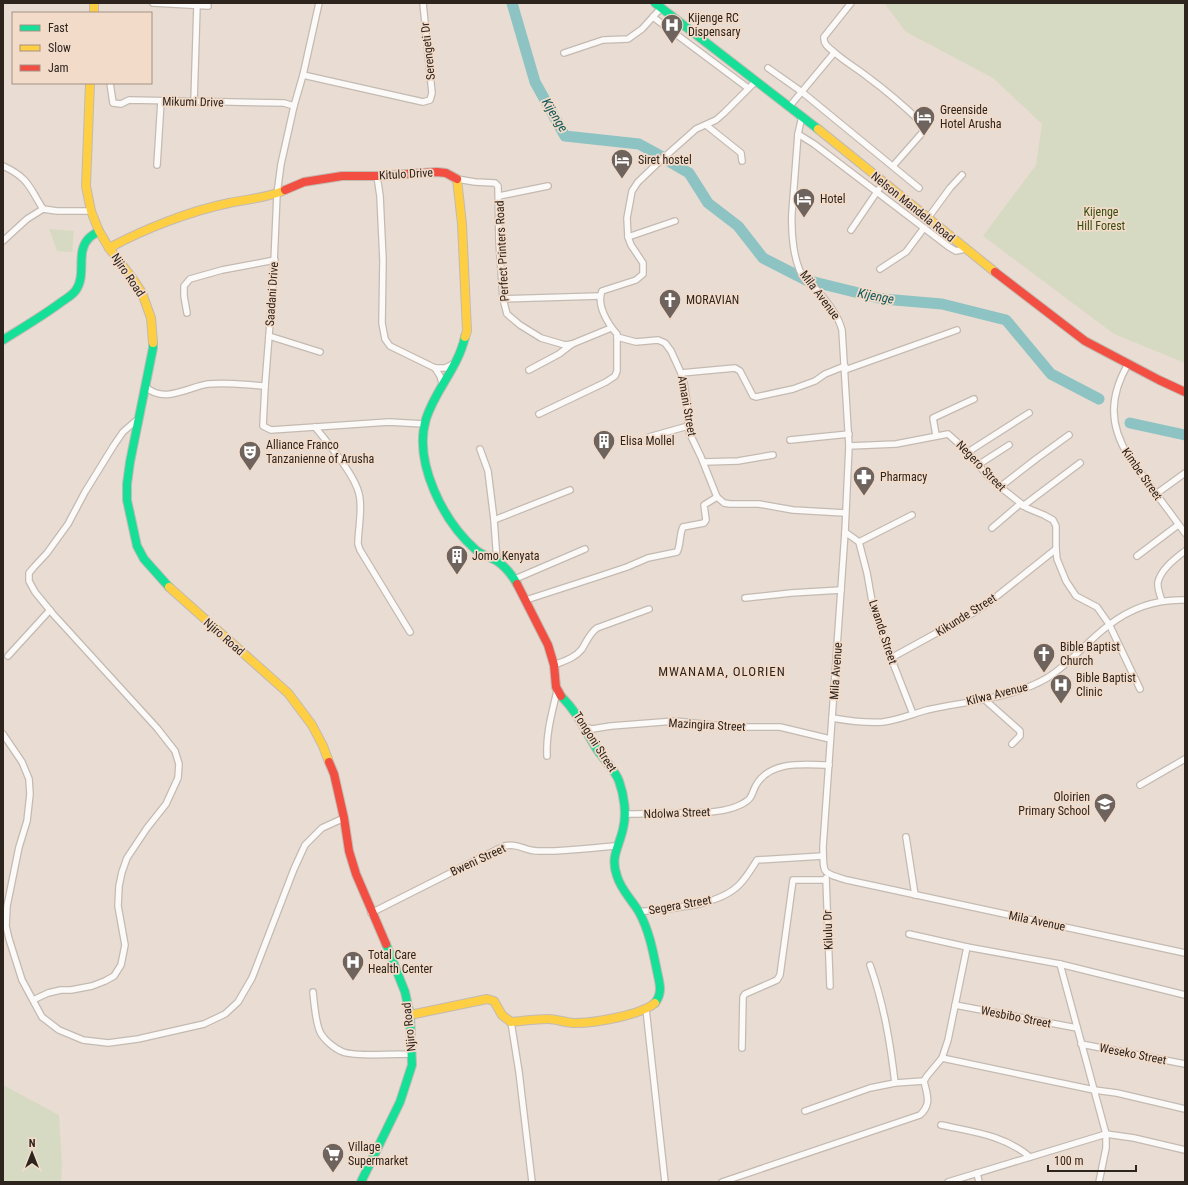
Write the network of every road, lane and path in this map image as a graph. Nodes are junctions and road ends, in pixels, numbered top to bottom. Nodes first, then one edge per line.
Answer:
1 (153, 3) edge
2 (319, 3) edge
3 (423, 3) edge
4 (850, 3) edge
5 (197, 5) junction
6 (659, 5) edge
7 (208, 6) dead end
8 (653, 16) junction
9 (564, 53) dead end
10 (834, 53) junction
11 (768, 68) dead end
12 (304, 75) junction
13 (756, 81) junction
14 (90, 84) edge
15 (110, 84) edge
16 (748, 88) junction
17 (802, 92) junction
18 (161, 101) junction
19 (194, 102) junction
20 (294, 106) junction
21 (790, 107) junction
22 (802, 116) junction
23 (706, 125) junction
24 (798, 134) junction
25 (742, 161) dead end
26 (157, 165) dead end
27 (3, 166) edge
28 (893, 166) junction
29 (962, 175) dead end
30 (377, 176) junction
31 (457, 179) junction
32 (883, 183) junction
33 (548, 186) dead end
34 (919, 188) dead end
35 (878, 191) junction
36 (277, 194) junction
37 (499, 196) junction
38 (43, 209) junction
39 (91, 211) junction
40 (928, 218) junction
41 (675, 220) dead end
42 (924, 228) junction
43 (851, 230) dead end
44 (99, 231) junction
45 (628, 237) junction
46 (3, 241) edge
47 (109, 248) junction
48 (965, 249) junction
49 (275, 260) junction
50 (880, 269) dead end
51 (600, 296) junction
52 (503, 299) junction
53 (187, 313) dead end
54 (611, 328) junction
55 (957, 330) dead end
56 (269, 336) junction
57 (617, 337) junction
58 (3, 340) edge
59 (572, 344) junction
60 (320, 352) dead end
61 (456, 363) junction
62 (1128, 364) junction
63 (435, 368) junction
64 (845, 368) junction
65 (528, 370) dead end
66 (681, 373) junction
67 (264, 386) junction
68 (443, 386) junction
69 (146, 387) junction
70 (1185, 392) edge
71 (974, 399) dead end
72 (1029, 413) dead end
73 (539, 414) dead end
74 (139, 418) junction
75 (424, 424) junction
76 (688, 426) junction
77 (315, 427) junction
78 (848, 434) junction
79 (936, 435) junction
80 (1070, 435) dead end
81 (649, 437) dead end
82 (790, 440) dead end
83 (1009, 445) dead end
84 (849, 446) junction
85 (480, 448) dead end
86 (968, 452) junction
87 (773, 455) dead end
88 (704, 462) junction
89 (1080, 463) dead end
90 (978, 465) junction
91 (1185, 473) edge
92 (1000, 487) junction
93 (570, 490) dead end
94 (1156, 494) junction
95 (717, 497) junction
96 (1021, 505) junction
97 (845, 512) junction
98 (912, 515) dead end
99 (494, 520) junction
100 (1178, 525) junction
101 (992, 528) dead end
102 (845, 532) junction
103 (1185, 533) edge
104 (859, 542) junction
105 (585, 549) dead end
106 (1056, 549) junction
107 (1185, 550) edge
108 (1138, 556) dead end
109 (497, 561) junction
110 (515, 579) junction
111 (841, 590) junction
112 (744, 598) dead end
113 (526, 600) junction
114 (1185, 600) edge
115 (1162, 601) junction
116 (649, 609) dead end
117 (50, 610) junction
118 (1109, 624) junction
119 (410, 632) dead end
120 (8, 656) dead end
121 (891, 658) junction
122 (554, 665) junction
123 (1140, 689) dead end
124 (557, 691) junction
125 (984, 699) junction
126 (913, 714) junction
127 (832, 718) junction
128 (583, 726) junction
129 (3, 734) edge
130 (830, 739) junction
131 (1012, 744) dead end
132 (547, 756) dead end
133 (1185, 759) edge
134 (829, 765) junction
135 (1140, 785) dead end
136 (625, 814) junction
137 (344, 818) junction
138 (906, 837) dead end
139 (616, 846) junction
140 (823, 856) junction
141 (827, 877) junction
142 (915, 895) junction
143 (639, 912) junction
144 (371, 913) junction
145 (909, 934) dead end
146 (967, 947) junction
147 (1185, 953) edge
148 (1060, 964) junction
149 (870, 965) dead end
150 (830, 986) dead end
151 (313, 992) dead end
152 (1185, 995) edge
153 (33, 1000) junction
154 (955, 1005) junction
155 (646, 1008) junction
156 (410, 1015) junction
157 (511, 1022) junction
158 (1077, 1028) junction
159 (1082, 1044) junction
160 (742, 1048) dead end
161 (412, 1054) junction
162 (942, 1058) junction
163 (1185, 1064) edge
164 (924, 1081) junction
165 (895, 1083) junction
166 (1094, 1090) junction
167 (1185, 1109) edge
168 (805, 1111) dead end
169 (941, 1125) dead end
170 (1106, 1134) junction
171 (1185, 1150) edge
172 (1030, 1157) junction
173 (976, 1173) junction
174 (361, 1182) edge
175 (532, 1182) edge
176 (665, 1182) edge
177 (722, 1182) edge
178 (948, 1182) edge
179 (979, 1182) edge
180 (1099, 1182) edge

1 - 5 street
2 - 12 street, Saadani Drive
3 - 12 street, Serengeti Dr
4 - 10 street
5 - 7 street
5 - 19 street
6 - 8 street
6 - 13 street, Nelson Mandela Road
8 - 9 street
8 - 16 street
10 - 17 street
10 - 28 street
11 - 17 street
12 - 20 street, Saadani Drive
13 - 16 street
13 - 21 street, Nelson Mandela Road
14 - 39 street, Njiro Road
15 - 18 street, Mikumi Drive
16 - 23 street
17 - 21 street
17 - 28 street
18 - 19 street, Mikumi Drive
18 - 26 street
19 - 20 street, Mikumi Drive
20 - 36 street, Saadani Drive
21 - 22 street, Nelson Mandela Road
22 - 24 street, Mila Avenue
22 - 32 street, Nelson Mandela Road
23 - 25 street
23 - 45 street
24 - 35 street
24 - 64 street, Mila Avenue
27 - 38 street
28 - 34 street
29 - 40 street
30 - 31 street, Kitulo Drive
30 - 36 street, Kitulo Drive
30 - 63 street
31 - 37 street, Perfect Printers Road
31 - 61 street
32 - 35 street
32 - 40 street, Nelson Mandela Road
33 - 37 street
35 - 42 street
35 - 43 street
36 - 47 street, Kitulo Drive
36 - 49 street, Saadani Drive
37 - 52 street, Perfect Printers Road
38 - 39 street
38 - 46 street
39 - 44 street, Njiro Road
40 - 48 street, Nelson Mandela Road
41 - 45 street
42 - 48 street
42 - 50 street
44 - 47 street, Njiro Road
44 - 58 street
45 - 51 street
47 - 69 street, Njiro Road
48 - 62 street, Nelson Mandela Road
49 - 53 street
49 - 56 street, Saadani Drive
51 - 52 street
51 - 54 street
52 - 59 street, Perfect Printers Road
54 - 57 street
54 - 59 street
55 - 64 street
56 - 60 street
56 - 67 street, Saadani Drive
57 - 66 street, Amani Street
57 - 73 street
59 - 65 street
61 - 63 street
61 - 68 street
62 - 70 street, Nelson Mandela Road
62 - 94 street, Kimbe Street
63 - 68 street
64 - 66 street
64 - 78 street, Mila Avenue
66 - 76 street, Amani Street
67 - 69 street
67 - 77 street, Saadani Drive
68 - 75 street
69 - 74 street, Njiro Road
71 - 79 street
72 - 86 street
74 - 117 street
74 - 137 street, Njiro Road
75 - 77 street, Saadani Drive
75 - 109 street
76 - 81 street
76 - 88 street, Amani Street
77 - 119 street
78 - 82 street
78 - 84 street, Mila Avenue
79 - 84 street, Negero Street
79 - 86 street, Negero Street
80 - 92 street
83 - 90 street
84 - 97 street, Mila Avenue
85 - 99 street
86 - 90 street, Negero Street
87 - 88 street
88 - 95 street, Amani Street
89 - 96 street
90 - 92 street, Negero Street
91 - 94 street
92 - 96 street, Negero Street
93 - 99 street
94 - 100 street, Kimbe Street
95 - 97 street
95 - 113 street
96 - 101 street
96 - 106 street, Negero Street
97 - 102 street, Mila Avenue
98 - 104 street
99 - 109 street
100 - 103 street, Kimbe Street
100 - 108 street
102 - 104 street
102 - 111 street, Mila Avenue
104 - 121 street, Lwande Street
105 - 110 street
106 - 118 street, Negero Street
106 - 121 street, Kikunde Street
107 - 115 street
109 - 110 street
110 - 113 street
111 - 112 street
111 - 127 street, Mila Avenue
113 - 122 street
114 - 115 street, Kilwa Avenue
115 - 118 street, Kilwa Avenue
116 - 122 street
117 - 120 street
117 - 153 street
118 - 123 street, Negero Street
118 - 125 street, Kilwa Avenue
121 - 126 street, Lwande Street
122 - 124 street
124 - 128 street, Tongoni Street
124 - 132 street
125 - 126 street, Kilwa Avenue
125 - 131 street
126 - 127 street, Kilwa Avenue
127 - 130 street, Mila Avenue
128 - 130 street, Mazingira Street
128 - 136 street, Tongoni Street
129 - 153 street
130 - 134 street, Mila Avenue
133 - 135 street
134 - 136 street, Ndolwa Street
134 - 140 street, Mila Avenue
136 - 139 street, Tongoni Street
137 - 144 street, Njiro Road
137 - 153 street
138 - 142 street
139 - 143 street, Tongoni Street
139 - 144 street, Bweni Street
140 - 141 street, Mila Avenue
140 - 143 street, Segera Street
141 - 142 street, Mila Avenue
141 - 150 street, Kilulu Dr
141 - 160 street
142 - 147 street, Mila Avenue
143 - 155 street, Tongoni Street
144 - 156 street, Njiro Road
145 - 146 street
146 - 148 street
146 - 154 street
148 - 152 street
148 - 158 street
149 - 165 street
151 - 161 street
154 - 158 street, Wesbibo Street
154 - 162 street
155 - 157 street
155 - 176 street
156 - 157 street
156 - 161 street, Njiro Road
157 - 175 street
158 - 159 street
159 - 163 street, Weseko Street
159 - 166 street
161 - 174 street, Njiro Road
162 - 164 street
162 - 166 street
164 - 165 street
164 - 177 street
165 - 168 street
166 - 167 street
166 - 170 street
169 - 172 street
170 - 171 street
170 - 172 street
170 - 180 street
172 - 173 street
173 - 178 street
173 - 179 street

